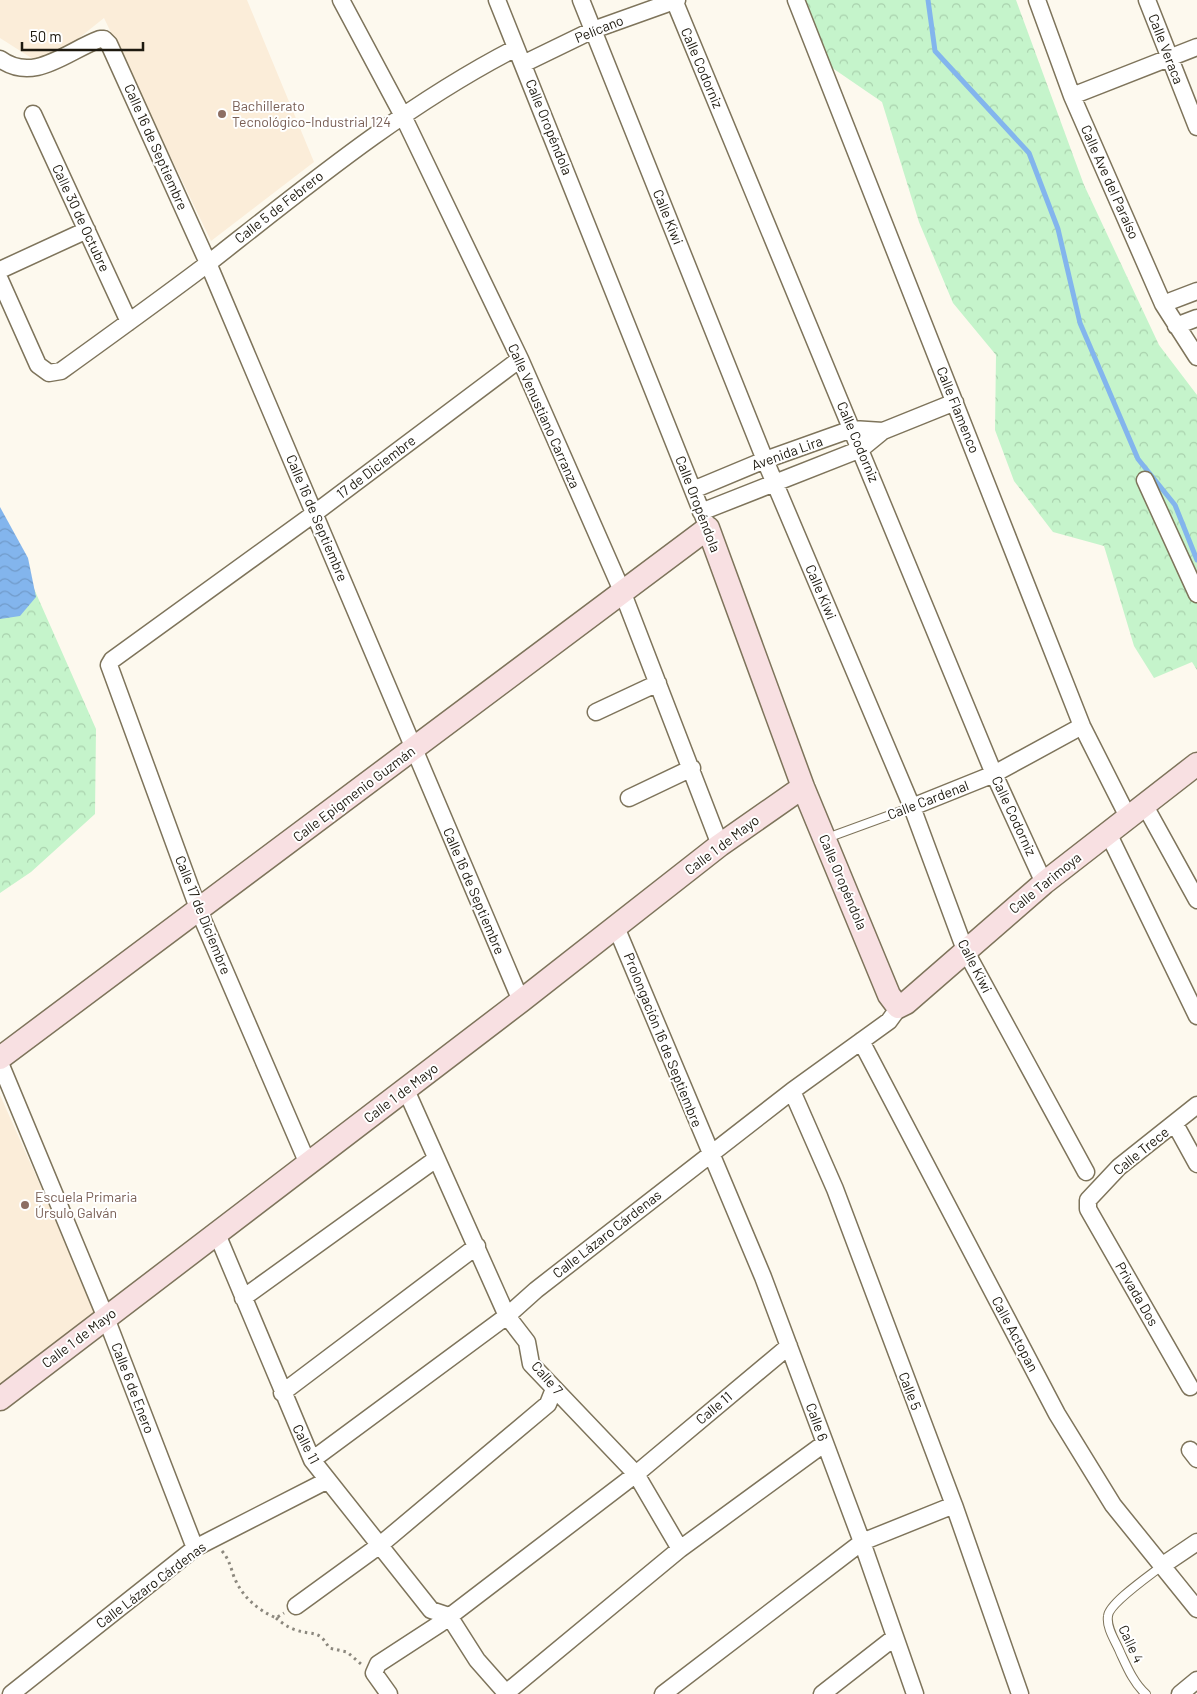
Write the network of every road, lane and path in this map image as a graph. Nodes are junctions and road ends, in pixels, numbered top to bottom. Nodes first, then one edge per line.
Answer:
1 (341, 0) edge
2 (497, 0) edge
3 (581, 0) edge
4 (675, 0) edge
5 (796, 0) edge
6 (1037, 0) edge
7 (1147, 0) edge
8 (593, 30) junction
9 (1197, 47) edge
10 (516, 48) junction
11 (1169, 59) junction
12 (0, 60) edge
13 (523, 64) junction
14 (1072, 96) junction
15 (33, 114) dead end
16 (404, 116) junction
17 (1197, 127) edge
18 (87, 230) junction
19 (208, 263) junction
20 (0, 270) edge
21 (0, 280) edge
22 (1197, 291) edge
23 (1163, 304) junction
24 (1197, 318) edge
25 (129, 322) junction
26 (1176, 326) junction
27 (1197, 358) edge
28 (520, 359) junction
29 (955, 402) junction
30 (852, 429) junction
31 (883, 431) junction
32 (861, 449) junction
33 (765, 460) junction
34 (1145, 480) dead end
35 (775, 484) junction
36 (693, 490) junction
37 (315, 513) junction
38 (705, 520) junction
39 (622, 591) junction
40 (1197, 594) edge
41 (110, 662) joint
42 (658, 683) junction
43 (596, 712) dead end
44 (1082, 726) junction
45 (414, 749) junction
46 (1197, 764) edge
47 (692, 768) junction
48 (994, 774) junction
49 (803, 787) junction
50 (629, 798) dead end
51 (912, 807) junction
52 (1136, 810) junction
53 (1108, 833) junction
54 (825, 839) junction
55 (720, 845) junction
56 (1044, 883) junction
57 (1197, 900) edge
58 (199, 911) junction
59 (616, 927) junction
60 (965, 950) junction
61 (521, 1002) junction
62 (897, 1006) junction
63 (1197, 1016) edge
64 (861, 1041) junction
65 (0, 1058) edge
66 (0, 1063) edge
67 (406, 1090) junction
68 (792, 1091) junction
69 (1197, 1105) edge
70 (1175, 1124) junction
71 (710, 1154) junction
72 (436, 1159) junction
73 (308, 1164) junction
74 (1197, 1164) edge
75 (1086, 1172) dead end
76 (1088, 1200) joint
77 (217, 1234) junction
78 (477, 1246) junction
79 (536, 1290) junction
80 (243, 1298) junction
81 (507, 1316) junction
82 (106, 1318) junction
83 (527, 1342) junction
84 (789, 1346) junction
85 (1190, 1387) dead end
86 (554, 1389) junction
87 (282, 1393) junction
88 (0, 1399) edge
89 (825, 1442) junction
90 (312, 1460) junction
91 (636, 1474) junction
92 (328, 1480) junction
93 (954, 1505) junction
94 (862, 1542) junction
95 (1197, 1542) edge
96 (201, 1545) junction
97 (380, 1545) junction
98 (680, 1549) junction
99 (1163, 1565) junction
100 (296, 1606) joint
101 (1197, 1609) edge
102 (432, 1610) junction
103 (449, 1616) junction
104 (276, 1618) junction
105 (434, 1627) junction
106 (895, 1637) junction
107 (374, 1673) junction
108 (1197, 1680) edge
109 (11, 1694) edge
110 (389, 1694) edge
111 (507, 1694) edge
112 (663, 1694) edge
113 (822, 1694) edge
114 (915, 1694) edge
115 (1020, 1694) edge
116 (1146, 1694) edge
117 (1180, 1694) edge

1 - 16 street, Calle Venustiano Carranza
2 - 10 street, Calle Oropéndola
3 - 8 street, Calle Kiwi
4 - 8 street, Pelícano
4 - 30 street, Calle Codorniz
5 - 29 street, Calle Flamenco
6 - 14 street, Calle Ave del Paraíso
7 - 11 street, Calle Veraca
8 - 13 street, Pelícano
8 - 33 street, Calle Kiwi
9 - 11 street
10 - 13 street, Calle Oropéndola
10 - 16 street, Calle 5 de Febrero
11 - 14 street
11 - 17 street, Calle Veraca
12 - 19 street, Calle 16 de Septiembre
13 - 36 street, Calle Oropéndola
14 - 23 street, Calle Ave del Paraíso
15 - 18 street, Calle 30 de Octubre
16 - 19 street, Calle 5 de Febrero
16 - 28 street, Calle Venustiano Carranza
18 - 20 street
18 - 25 street, Calle 30 de Octubre
19 - 25 street, Calle 5 de Febrero
19 - 37 street, Calle 16 de Septiembre
21 - 25 street, Calle 5 de Febrero
22 - 23 street
23 - 26 street, Calle Ave del Paraíso
24 - 26 street
26 - 27 street, Calle Ave del Paraíso
28 - 37 street, 17 de Diciembre
28 - 39 street, Calle Venustiano Carranza
29 - 31 street, Avenida Lira
29 - 44 street, Calle Flamenco
30 - 31 street, Avenida Lira
30 - 32 street, Calle Codorniz
30 - 33 street, Avenida Lira
31 - 32 street, Avenida Lira
32 - 35 street, Avenida Lira
32 - 48 street, Calle Codorniz
33 - 35 street, Calle Kiwi
33 - 36 street, Avenida Lira
34 - 40 street
35 - 38 street, Avenida Lira
35 - 51 street, Calle Kiwi
36 - 38 street, Calle Oropéndola
37 - 41 street, 17 de Diciembre
37 - 45 street, Calle 16 de Septiembre
38 - 39 street, Calle Epigmenio Guzmán
38 - 49 street, Calle Oropéndola
39 - 42 street, Calle Venustiano Carranza
39 - 45 street, Calle Epigmenio Guzmán
41 - 58 street, Calle 17 de Diciembre
42 - 43 street
42 - 47 street, Calle Venustiano Carranza
44 - 48 street, Calle Cardenal
44 - 52 street, Calle Flamenco
45 - 58 street, Calle Epigmenio Guzmán
45 - 61 street, Calle 16 de Septiembre
46 - 52 street, Calle Tarimoya
47 - 50 street
47 - 55 street, Calle Venustiano Carranza
48 - 51 street, Calle Cardenal
48 - 56 street, Calle Codorniz
49 - 54 street, Calle Oropéndola
49 - 55 street, Calle 1 de Mayo
51 - 54 lane, Calle Cardenal
51 - 60 street, Calle Kiwi
52 - 53 street, Calle Tarimoya
52 - 57 street, Calle Flamenco
53 - 56 street, Calle Tarimoya
53 - 63 street
54 - 62 street, Calle Oropéndola
55 - 59 street, Calle 1 de Mayo
56 - 60 street, Calle Tarimoya
58 - 65 street, Calle Epigmenio Guzmán
58 - 73 street, Calle 17 de Diciembre
59 - 61 street, Calle 1 de Mayo
59 - 71 street, Prolongación 16 de Septiembre
60 - 62 street, Calle Tarimoya
60 - 75 street, Calle Kiwi
61 - 67 street, Calle 1 de Mayo
62 - 64 street, Calle Lázaro Cárdenas
64 - 68 street, Calle Lázaro Cárdenas
64 - 99 street, Calle Actopan
66 - 82 street, Calle 6 de Enero
67 - 72 street, Calle 7
67 - 73 street, Calle 1 de Mayo
68 - 71 street, Calle Lázaro Cárdenas
68 - 93 street, Calle 5
69 - 70 street, Calle Trece
70 - 74 street
70 - 76 street, Calle Trece
71 - 79 street, Calle Lázaro Cárdenas
71 - 84 street, Calle 6
72 - 78 street, Calle 7
72 - 80 street
73 - 77 street, Calle 1 de Mayo
76 - 85 street, Privada Dos
77 - 80 street, Calle 11
77 - 82 street, Calle 1 de Mayo
78 - 81 street, Calle 7
78 - 87 street
79 - 81 street, Calle Lázaro Cárdenas
79 - 83 street
80 - 87 street, Calle 11
81 - 83 street, Calle 7
81 - 90 street, Calle Lázaro Cárdenas
82 - 88 street, Calle 1 de Mayo
82 - 96 street, Calle 6 de Enero
83 - 86 street, Calle 7
84 - 89 street, Calle 6
84 - 91 street, Calle 11
86 - 91 street, Calle 7
86 - 97 street
87 - 90 street, Calle 11
89 - 94 street, Calle 6
89 - 98 street
90 - 92 street, Calle 11
91 - 98 street, Calle 7
91 - 103 street, Calle 11
92 - 96 street, Calle Lázaro Cárdenas
92 - 97 street, Calle 11
93 - 94 street
93 - 115 street, Calle 5
94 - 106 street, Calle 6
94 - 112 street
95 - 99 street
96 - 104 path
96 - 109 street, Calle Lázaro Cárdenas
97 - 100 street
97 - 102 street, Calle 11
98 - 111 street
99 - 101 street, Calle Actopan
99 - 116 lane, Calle 4
100 - 104 path
102 - 103 street
102 - 105 street
103 - 105 street, Calle 11
103 - 111 street
104 - 107 path
105 - 107 street, Calle 11
106 - 113 street
106 - 114 street, Calle 6
107 - 110 street
108 - 117 street

